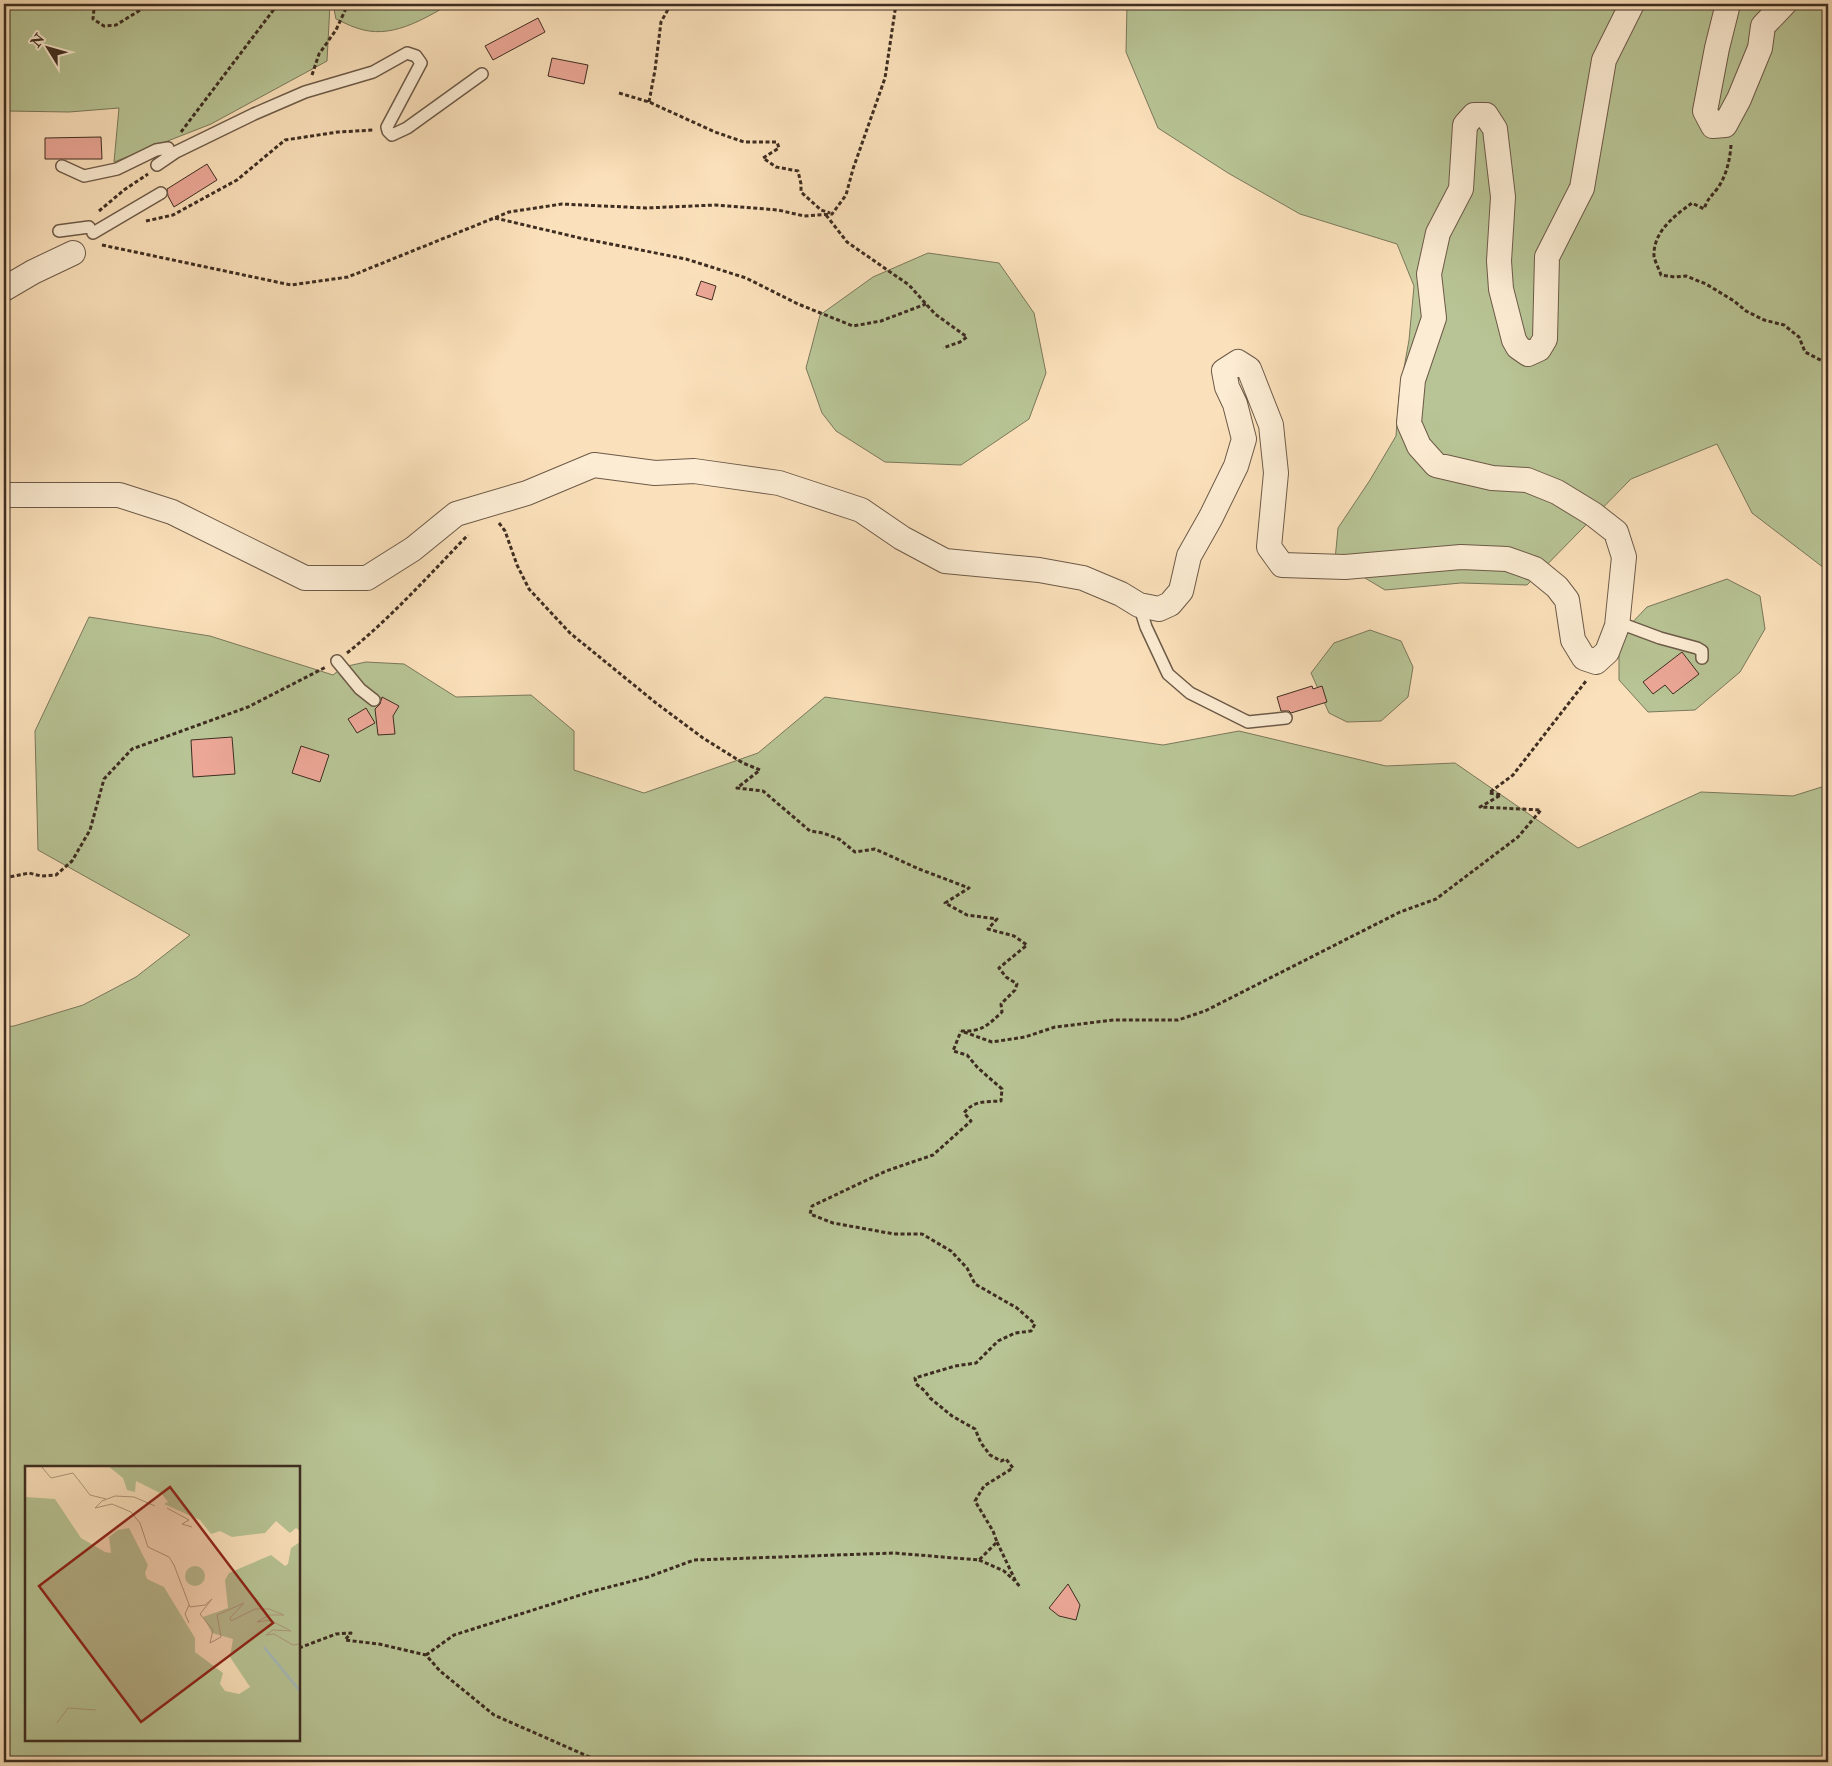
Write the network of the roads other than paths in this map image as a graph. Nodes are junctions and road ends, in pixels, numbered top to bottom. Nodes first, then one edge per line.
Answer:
1 (1632, 4) edge
2 (1728, 4) edge
3 (1784, 4) edge
4 (482, 74) dead end
5 (168, 148) road end
6 (156, 165) road end
7 (62, 166) dead end
8 (161, 193) dead end
9 (59, 231) dead end
10 (73, 253) dead end
11 (4, 290) edge
12 (4, 495) edge
13 (1139, 605) junction
14 (1617, 622) junction
15 (1702, 658) dead end
16 (337, 661) road end
17 (374, 700) dead end
18 (1286, 718) dead end

1 - 14 street
2 - 3 street
4 - 6 lane
5 - 7 lane
8 - 9 lane
10 - 11 street
12 - 13 street
13 - 14 street
13 - 18 lane
14 - 15 lane
16 - 17 lane

